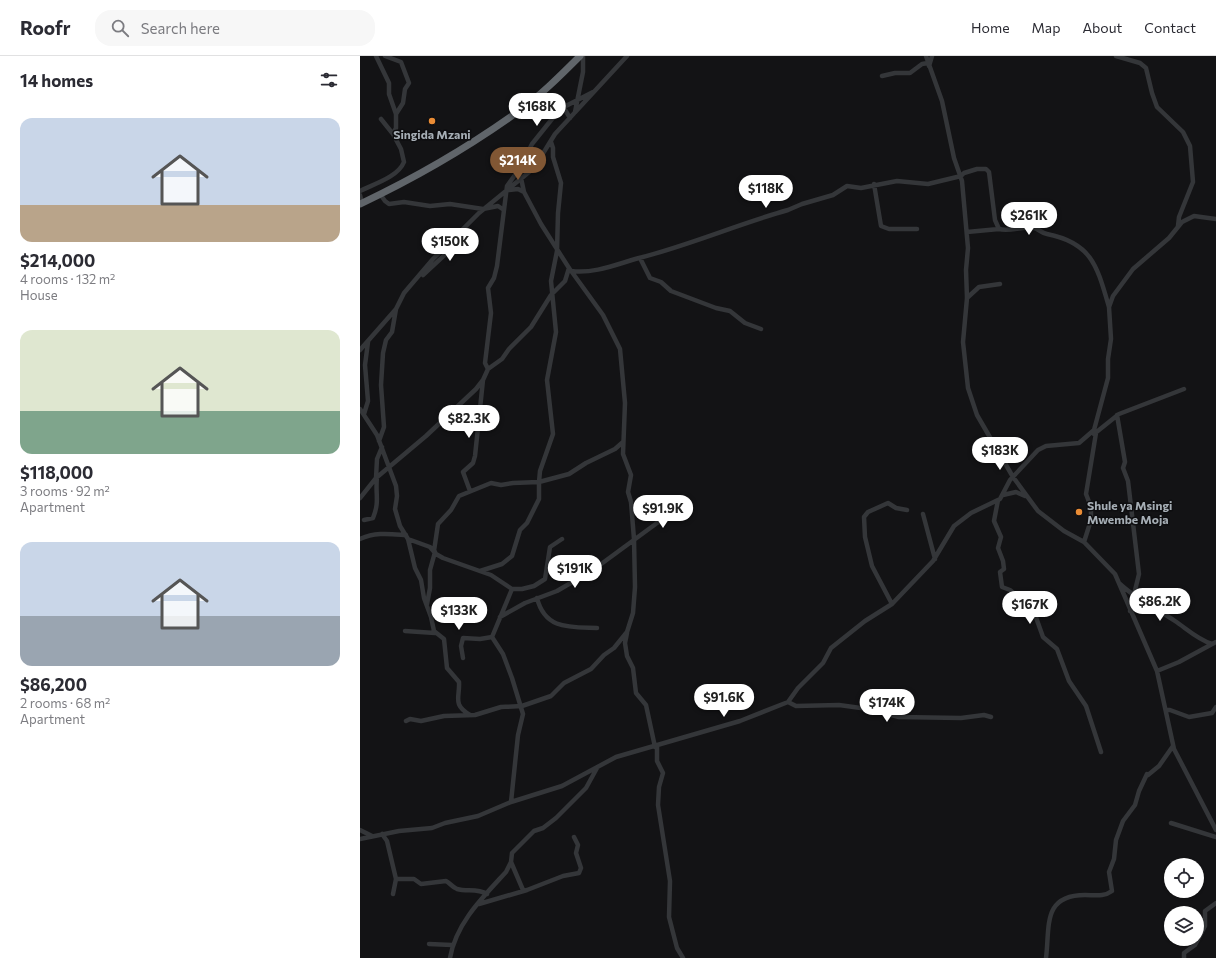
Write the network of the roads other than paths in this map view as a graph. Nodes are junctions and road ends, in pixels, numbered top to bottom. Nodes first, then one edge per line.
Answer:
1 (376, 56) edge
2 (385, 56) edge
3 (580, 56) edge
4 (583, 56) edge
5 (627, 56) edge
6 (926, 56) edge
7 (932, 56) edge
8 (1116, 56) edge
9 (929, 64) junction
10 (882, 76) dead end
11 (596, 91) junction
12 (578, 100) junction
13 (564, 108) junction
14 (574, 113) junction
15 (396, 114) junction
16 (570, 118) junction
17 (381, 120) dead end
18 (393, 134) junction
19 (551, 142) junction
20 (961, 176) junction
21 (522, 178) junction
22 (874, 184) junction
23 (507, 190) junction
24 (360, 191) edge
25 (524, 192) junction
26 (380, 194) junction
27 (360, 195) edge
28 (361, 203) edge
29 (483, 209) junction
30 (504, 210) junction
31 (1215, 217) edge
32 (1178, 227) junction
33 (917, 229) dead end
34 (999, 229) junction
35 (967, 232) junction
36 (558, 251) junction
37 (640, 258) junction
38 (570, 269) junction
39 (1000, 284) dead end
40 (551, 295) junction
41 (967, 298) junction
42 (1109, 307) junction
43 (396, 309) junction
44 (761, 329) dead end
45 (367, 343) junction
46 (360, 345) edge
47 (360, 350) edge
48 (488, 369) junction
49 (483, 380) junction
50 (1184, 389) dead end
51 (360, 409) edge
52 (364, 414) junction
53 (1117, 415) junction
54 (1096, 433) junction
55 (1085, 439) junction
56 (379, 441) junction
57 (623, 442) junction
58 (382, 447) junction
59 (387, 458) junction
60 (395, 462) junction
61 (389, 467) junction
62 (1013, 477) junction
63 (377, 478) junction
64 (539, 482) junction
65 (470, 492) junction
66 (1003, 495) junction
67 (1026, 497) junction
68 (360, 498) edge
69 (998, 500) junction
70 (686, 509) dead end
71 (907, 510) dead end
72 (923, 514) dead end
73 (364, 520) dead end
74 (407, 537) junction
75 (634, 538) junction
76 (562, 539) dead end
77 (360, 540) edge
78 (1084, 542) junction
79 (434, 552) junction
80 (935, 559) junction
81 (480, 571) junction
82 (1119, 583) junction
83 (512, 589) junction
84 (1134, 595) junction
85 (537, 598) junction
86 (427, 604) junction
87 (892, 604) junction
88 (1130, 611) junction
89 (500, 617) junction
90 (597, 628) dead end
91 (406, 631) dead end
92 (627, 632) junction
93 (435, 633) junction
94 (492, 637) junction
95 (1214, 643) edge
96 (463, 658) dead end
97 (1158, 671) junction
98 (788, 702) junction
99 (522, 706) junction
100 (1216, 707) edge
101 (1166, 710) junction
102 (470, 715) junction
103 (991, 717) dead end
104 (406, 721) dead end
105 (656, 746) junction
106 (1173, 746) junction
107 (1101, 752) dead end
108 (598, 767) junction
109 (511, 802) junction
110 (1171, 823) dead end
111 (360, 830) edge
112 (1216, 830) edge
113 (382, 834) junction
114 (372, 836) junction
115 (574, 837) dead end
116 (1216, 837) edge
117 (360, 839) edge
118 (511, 862) junction
119 (396, 879) junction
120 (523, 890) junction
121 (393, 894) dead end
122 (487, 894) junction
123 (1216, 903) edge
124 (479, 904) junction
125 (429, 944) dead end
126 (452, 945) junction
127 (450, 958) edge
128 (683, 958) edge
129 (1046, 958) edge
130 (1184, 958) edge

1 - 15 street
2 - 15 street
3 - 26 highway
4 - 12 street
5 - 11 street
6 - 9 street
7 - 9 street
8 - 32 street
9 - 10 street
9 - 20 street
11 - 12 street
11 - 14 street
12 - 13 street
12 - 14 street
13 - 16 street
13 - 23 street
14 - 16 street
15 - 18 street
16 - 19 street
17 - 18 street
18 - 24 street
19 - 21 street
19 - 36 street
20 - 22 street
20 - 34 street
20 - 35 street
21 - 23 street
21 - 25 street
22 - 33 street
22 - 37 street
23 - 25 street
23 - 29 street
23 - 30 street
25 - 36 street
26 - 28 highway
26 - 29 street
27 - 28 street
29 - 30 street
29 - 43 street
30 - 48 street
31 - 32 street
32 - 42 street
34 - 35 street
34 - 42 street
35 - 41 street
36 - 38 street
36 - 40 street
37 - 38 street
37 - 44 street
38 - 40 street
38 - 57 street
39 - 41 street
40 - 48 street
40 - 64 street
41 - 62 street
42 - 55 street
43 - 45 street
43 - 56 street
45 - 46 street
45 - 47 street
45 - 52 street
48 - 49 street
49 - 60 street
49 - 65 street
50 - 53 street
51 - 52 street
52 - 56 street
53 - 54 street
53 - 84 street
54 - 55 street
54 - 78 street
55 - 62 street
56 - 58 street
57 - 64 street
57 - 75 street
58 - 59 street
58 - 63 street
59 - 60 street
59 - 61 street
60 - 61 street
61 - 63 street
61 - 74 street
62 - 66 street
62 - 67 street
63 - 68 street
63 - 73 street
64 - 65 street
64 - 81 street
65 - 79 street
66 - 67 street
66 - 69 street
67 - 78 street
69 - 80 street
69 - 107 street
70 - 75 street
71 - 87 street
72 - 80 street
74 - 77 street
74 - 79 street
74 - 86 street
75 - 85 street
75 - 92 street
76 - 83 street
78 - 82 street
79 - 81 street
79 - 86 street
80 - 87 street
81 - 83 street
82 - 84 street
82 - 88 street
83 - 89 street
84 - 88 street
84 - 95 street
85 - 89 street
85 - 90 street
86 - 93 street
87 - 98 street
88 - 97 street
89 - 94 street
91 - 93 street
92 - 99 street
92 - 105 street
93 - 102 street
94 - 96 street
94 - 99 street
95 - 97 street
97 - 101 street
98 - 103 street
98 - 105 street
99 - 102 street
99 - 109 street
100 - 101 street
101 - 106 street
102 - 104 street
105 - 108 street
105 - 128 street
106 - 112 street
106 - 129 street
108 - 109 street
108 - 118 street
109 - 113 street
110 - 116 street
111 - 114 street
113 - 114 street
113 - 119 street
114 - 117 street
115 - 120 street
118 - 120 street
118 - 122 street
119 - 121 street
119 - 122 street
120 - 124 street
122 - 124 street
123 - 130 street
124 - 126 street
125 - 126 street
126 - 127 street

